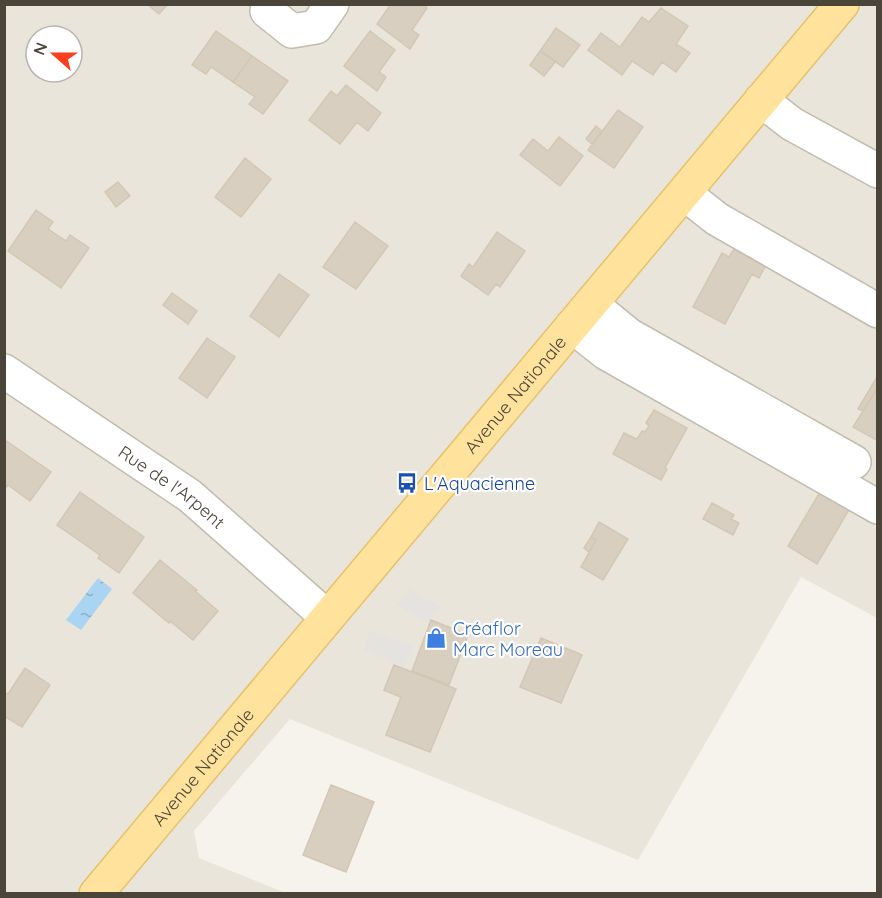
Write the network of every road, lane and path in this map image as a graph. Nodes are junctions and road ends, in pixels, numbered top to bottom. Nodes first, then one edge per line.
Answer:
1 (269, 4) edge
2 (332, 4) edge
3 (842, 4) edge
4 (761, 100) junction
5 (878, 171) edge
6 (684, 193) junction
7 (878, 311) edge
8 (581, 315) junction
9 (4, 371) edge
10 (854, 462) dead end
11 (878, 507) edge
12 (327, 617) junction
13 (96, 894) edge

1 - 2 street
3 - 4 main road, Avenue Nationale
4 - 5 street
4 - 6 main road, Avenue Nationale
6 - 7 street
6 - 8 main road, Avenue Nationale
8 - 10 street
8 - 11 street
8 - 12 main road, Avenue Nationale
9 - 12 street, Rue de l'Arpent
12 - 13 main road, Avenue Nationale

